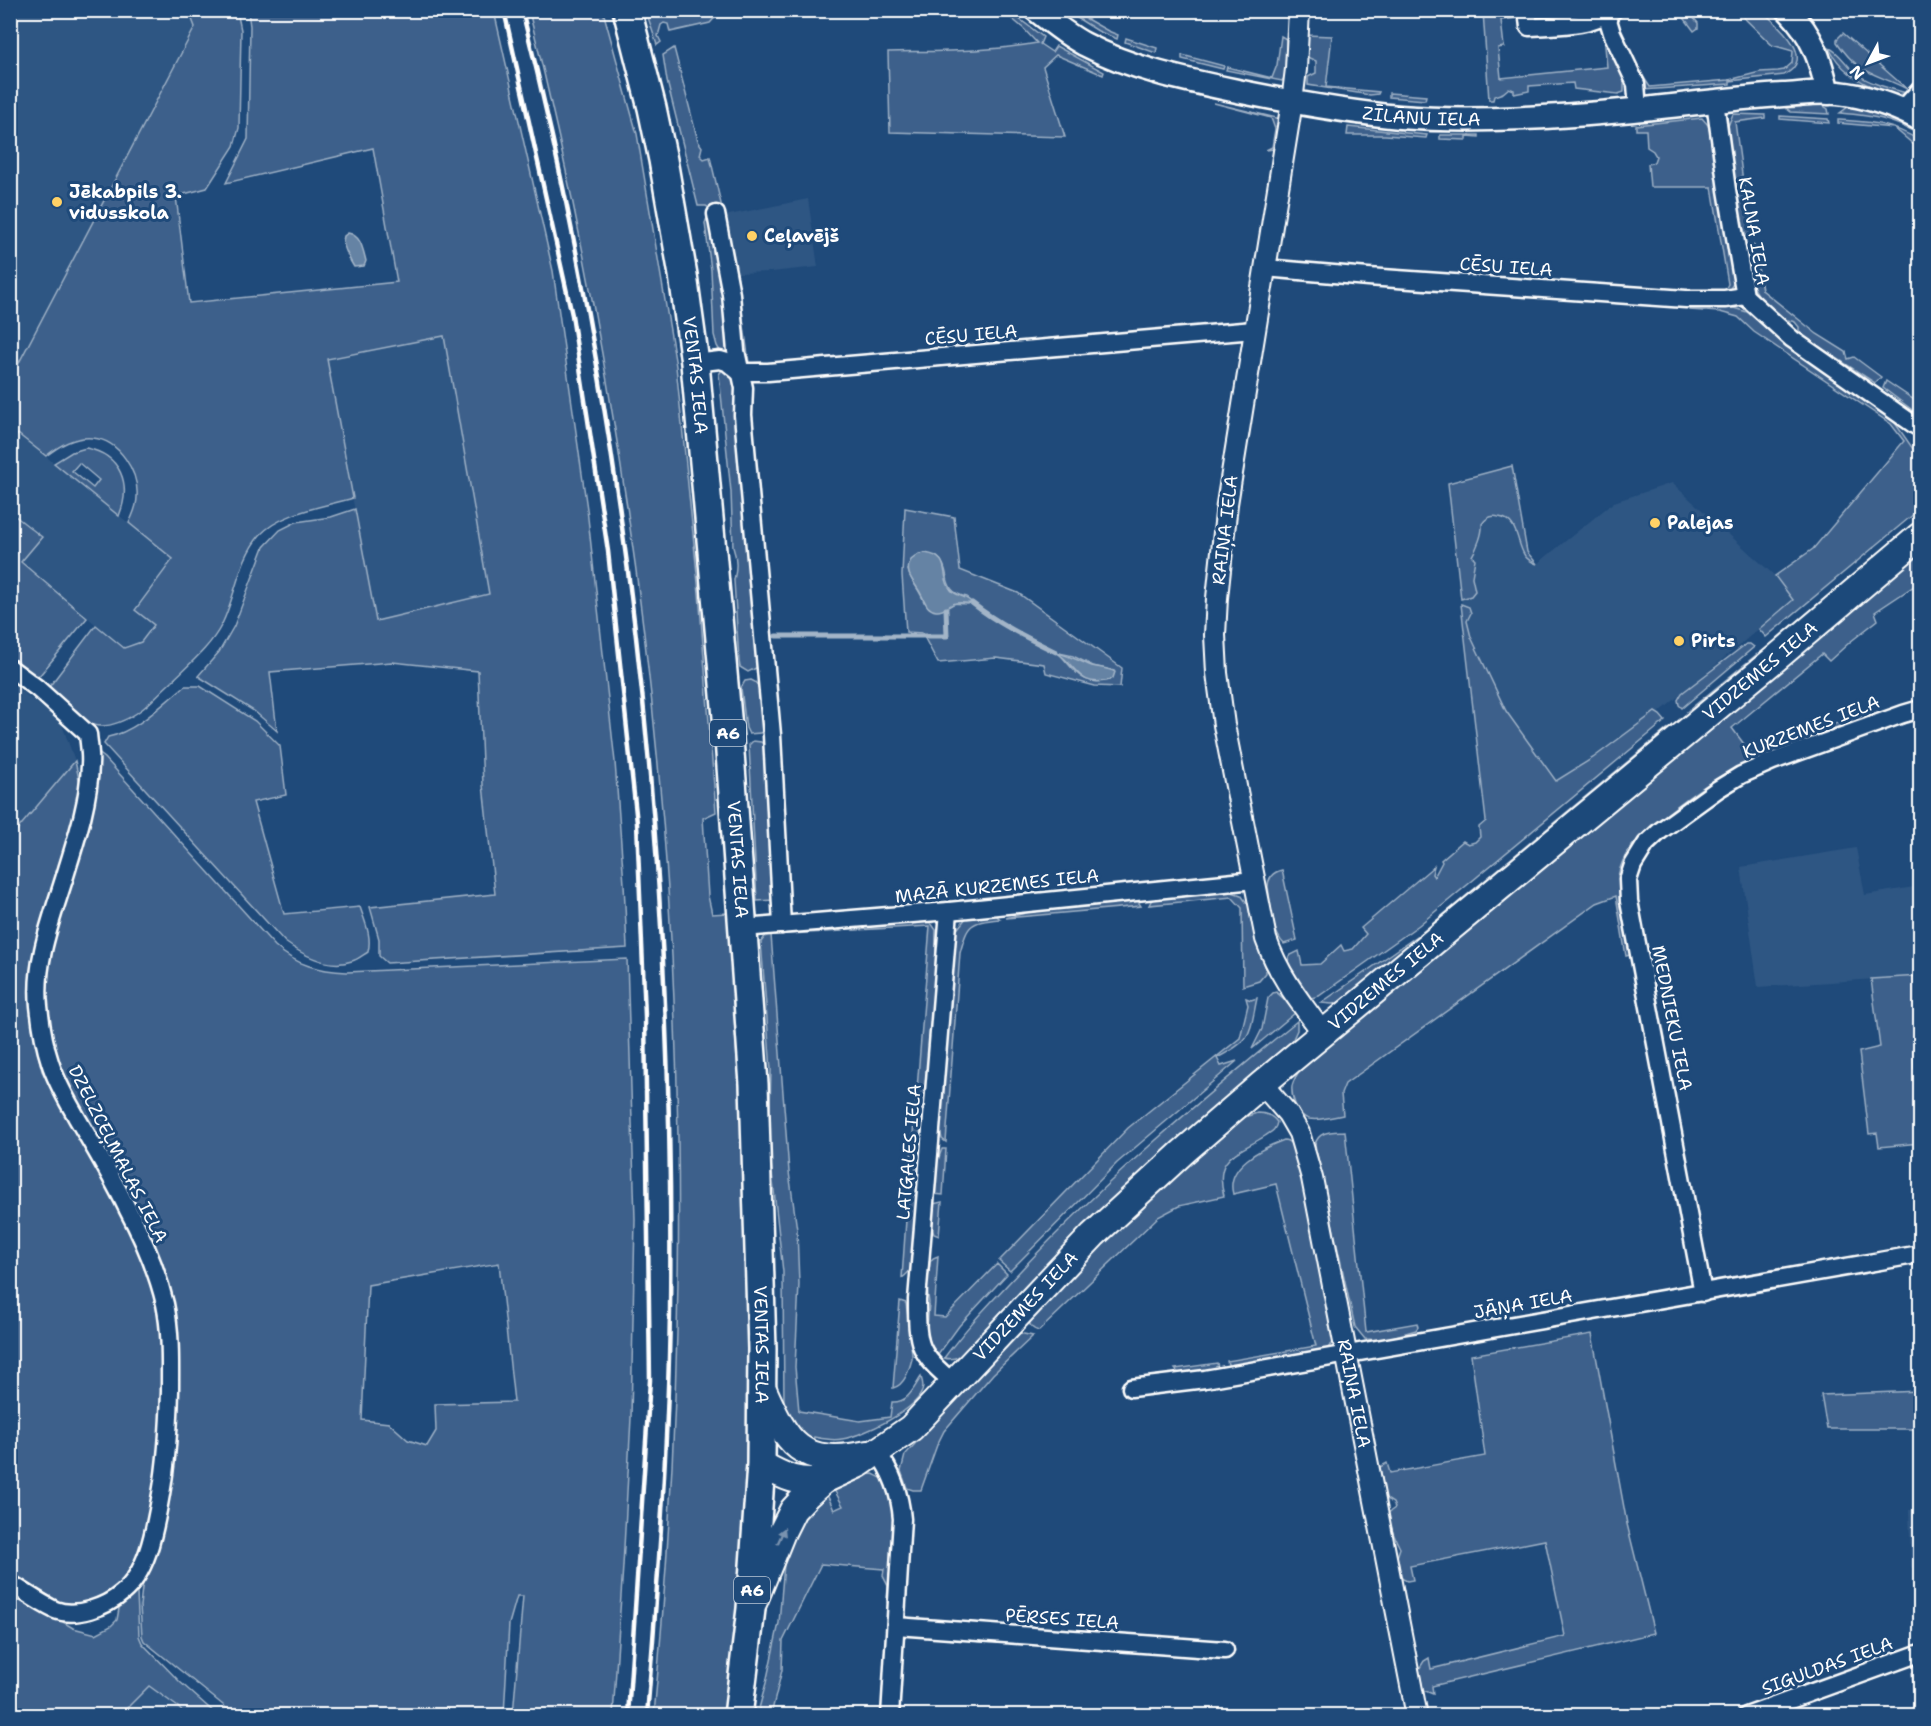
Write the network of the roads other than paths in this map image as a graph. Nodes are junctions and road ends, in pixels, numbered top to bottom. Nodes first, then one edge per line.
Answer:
1 (627, 10) edge
2 (1035, 10) edge
3 (1299, 10) edge
4 (1527, 10) edge
5 (1788, 10) edge
6 (1609, 12) edge
7 (1920, 90) edge
8 (1828, 93) junction
9 (1715, 101) junction
10 (1292, 102) junction
11 (1638, 109) junction
12 (1911, 115) edge
13 (716, 214) dead end
14 (1265, 268) junction
15 (1745, 296) junction
16 (1254, 330) junction
17 (695, 363) junction
18 (739, 372) junction
19 (1916, 426) dead end
20 (1920, 536) edge
21 (10, 668) edge
22 (1920, 709) edge
23 (1718, 789) joint
24 (1254, 879) junction
25 (949, 911) junction
26 (782, 925) junction
27 (743, 928) junction
28 (1323, 1033) junction
29 (1262, 1084) junction
30 (1920, 1254) edge
31 (1703, 1293) junction
32 (1348, 1354) junction
33 (954, 1383) junction
34 (762, 1387) junction
35 (1131, 1388) dead end
36 (877, 1452) junction
37 (810, 1455) junction
38 (761, 1464) junction
39 (824, 1480) junction
40 (10, 1583) edge
41 (751, 1609) junction
42 (896, 1626) junction
43 (1225, 1650) dead end
44 (1920, 1653) edge
45 (738, 1716) edge
46 (890, 1716) edge
47 (1417, 1716) edge
48 (1746, 1716) edge

1 - 17 highway, VENTAS IELA / A6
2 - 10 main road, ZĪLĀNU IELA
3 - 10 street, RAIŅA IELA
4 - 6 street
5 - 8 main road
6 - 11 street
7 - 12 street
8 - 9 main road, ZĪLĀNU IELA
8 - 12 main road, ZĪLĀNU IELA
9 - 11 main road, ZĪLĀNU IELA
9 - 15 street, KALNA IELA
10 - 11 main road, ZĪLĀNU IELA
10 - 14 street, RAIŅA IELA
13 - 18 street
14 - 15 street, CĒSU IELA
14 - 16 street, RAIŅA IELA
15 - 19 street, KALNA IELA
16 - 18 street, CĒSU IELA
16 - 24 street, RAIŅA IELA
17 - 18 street, CĒSU IELA
17 - 27 highway, VENTAS IELA / A6
18 - 26 street
20 - 28 main road, VIDZEMES IELA
21 - 40 street, DZELZCEĻMALAS IELA
22 - 23 street, KURZEMES IELA
23 - 31 street, MEDNIEKU IELA
24 - 25 street, MAZĀ KURZEMES IELA
24 - 28 street, RAIŅA IELA
25 - 26 street, MAZĀ KURZEMES IELA
25 - 33 street, LATGALES IELA
26 - 27 street, MAZĀ KURZEMES IELA
27 - 34 highway, VENTAS IELA / A6
28 - 29 main road, VIDZEMES IELA
29 - 32 street, RAIŅA IELA
29 - 33 main road, VIDZEMES IELA
30 - 31 street, JĀŅA IELA
31 - 32 street, JĀŅA IELA
32 - 35 street, JĀŅA IELA
32 - 47 street, RAIŅA IELA
33 - 36 main road, VIDZEMES IELA
34 - 37 main road
34 - 38 highway, VENTAS IELA / A6
36 - 37 main road
36 - 39 main road, VIDZEMES IELA
36 - 42 street
37 - 38 main road
38 - 39 main road
38 - 41 highway, VENTAS IELA / A6
41 -> 39 main road
41 - 45 highway, VENTAS IELA / A6
42 - 43 street, PĒRSES IELA
42 - 46 street
44 - 48 street, SIGULDAS IELA

